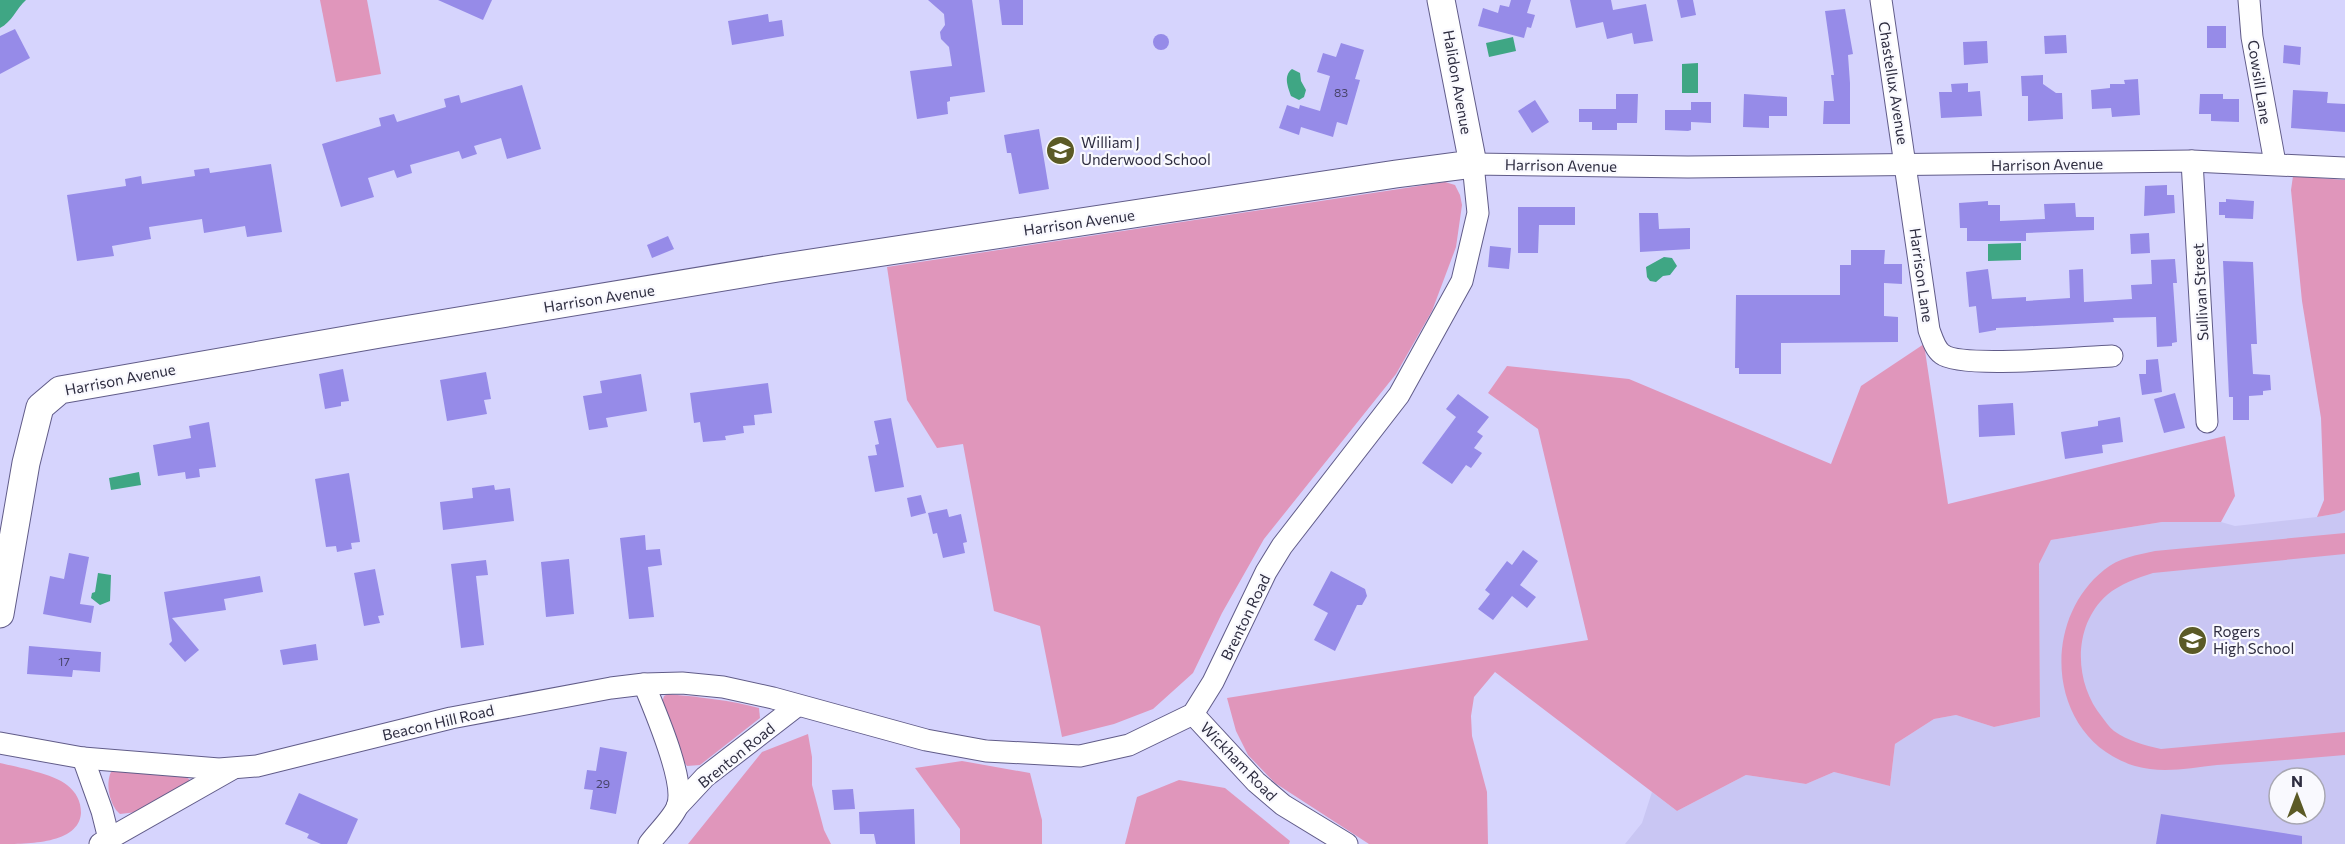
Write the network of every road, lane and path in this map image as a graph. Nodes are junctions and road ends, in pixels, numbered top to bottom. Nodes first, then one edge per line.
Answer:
1 (1442, 0) edge
2 (1881, 0) edge
3 (2249, 0) edge
4 (2192, 161) junction
5 (2275, 163) junction
6 (1473, 164) junction
7 (1906, 166) junction
8 (2345, 168) edge
9 (2112, 356) dead end
10 (2207, 422) dead end
11 (0, 614) edge
12 (644, 684) junction
13 (797, 706) junction
14 (1193, 714) junction
15 (0, 743) edge
16 (83, 758) junction
17 (234, 768) junction
18 (677, 807) junction
19 (104, 842) edge
20 (649, 844) edge
21 (1347, 844) edge

1 - 6 main road, Halidon Avenue
2 - 7 street, Chastellux Avenue
3 - 5 street, Cowsill Lane
4 - 5 street, Harrison Avenue
4 - 7 street, Harrison Avenue
4 - 10 street, Sullivan Street
5 - 8 street, Harrison Avenue
6 - 7 street, Harrison Avenue
6 - 11 main road, Harrison Avenue
6 - 14 street, Brenton Road
7 - 9 street, Harrison Lane
12 - 13 street, Brenton Road
12 - 17 street, Beacon Hill Road
12 - 18 street, Brenton Road
13 - 14 street, Brenton Road
13 - 18 street, Brenton Road
14 - 21 street, Wickham Road
15 - 16 street, Beacon Hill Road
16 - 17 street, Beacon Hill Road
16 - 19 street
17 - 19 street, Beacon Hill Road
18 - 20 street, Brenton Road

